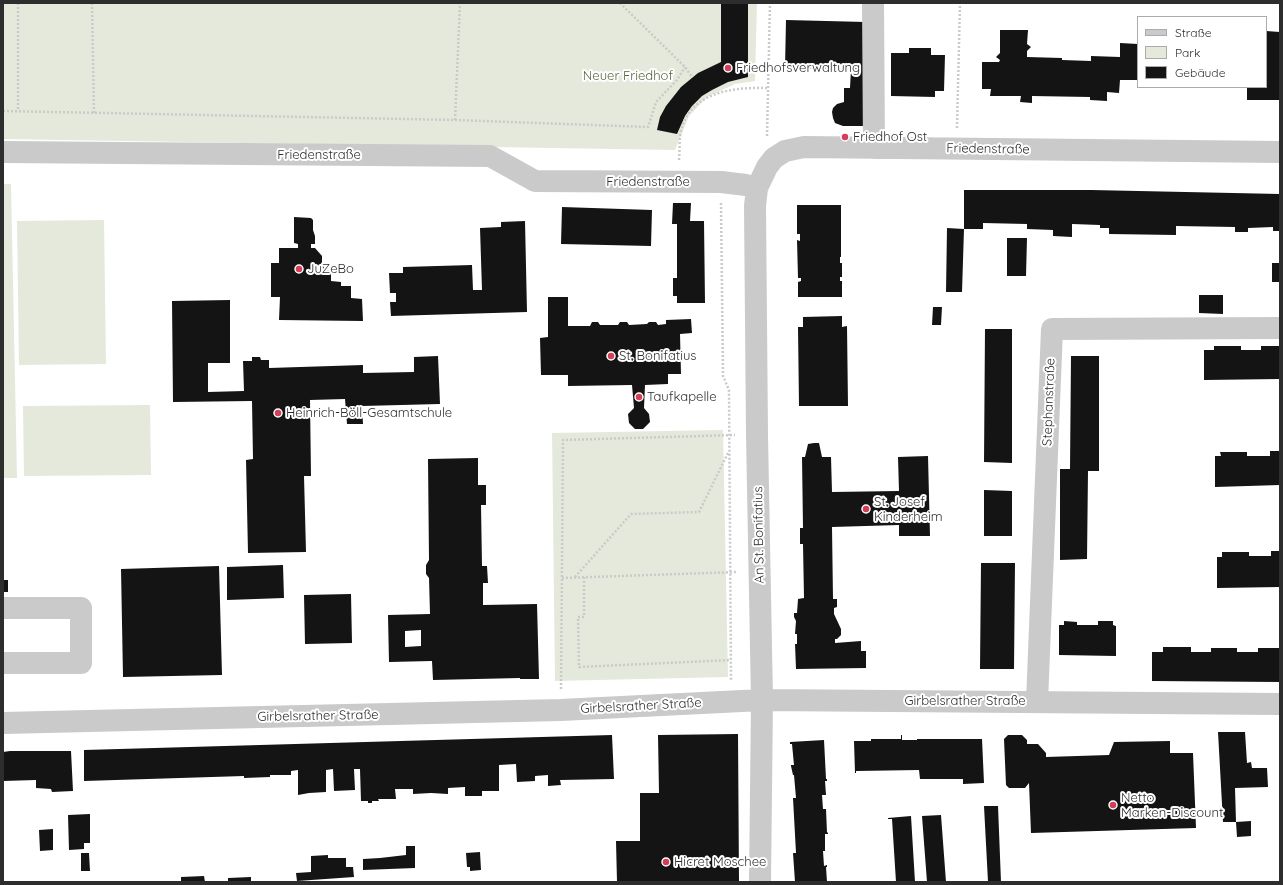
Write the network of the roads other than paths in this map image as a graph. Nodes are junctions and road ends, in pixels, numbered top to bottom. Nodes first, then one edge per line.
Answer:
1 (873, 3) edge
2 (874, 148) junction
3 (3, 152) edge
4 (1280, 152) edge
5 (757, 188) junction
6 (1280, 328) edge
7 (3, 608) edge
8 (3, 663) edge
9 (762, 700) junction
10 (1037, 702) junction
11 (1280, 704) edge
12 (3, 723) edge
13 (760, 882) edge

1 - 2 street
2 - 4 street, Friedenstraße
2 - 5 street, Friedenstraße
3 - 5 street, Friedenstraße
5 - 9 street, An St. Bonifatius
6 - 10 street, Stephanstraße
7 - 8 street
9 - 10 street, Girbelsrather Straße
9 - 12 street, Girbelsrather Straße
9 - 13 street, An St. Bonifatius
10 - 11 street, Girbelsrather Straße

